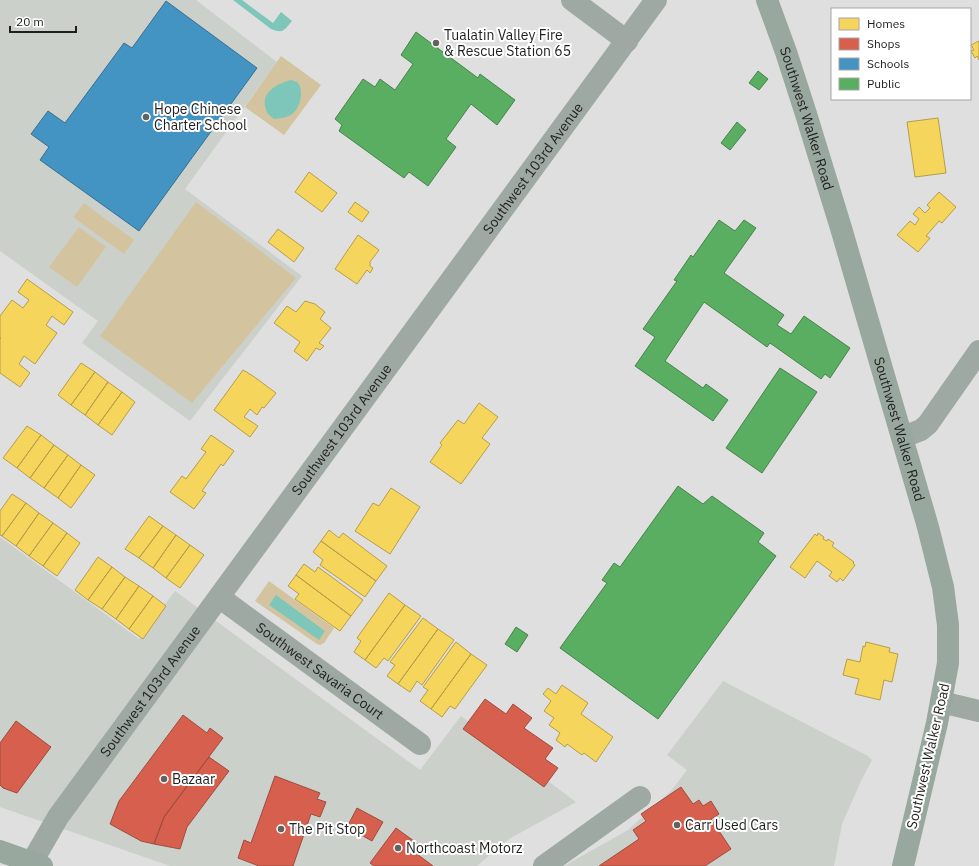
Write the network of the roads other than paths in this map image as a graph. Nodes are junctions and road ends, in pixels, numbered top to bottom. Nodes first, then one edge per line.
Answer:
1 (572, 0) edge
2 (656, 0) edge
3 (767, 0) edge
4 (626, 40) junction
5 (979, 351) edge
6 (903, 438) junction
7 (219, 597) junction
8 (941, 702) junction
9 (979, 711) edge
10 (420, 744) dead end
11 (640, 797) dead end
12 (0, 851) edge
13 (37, 864) edge
14 (544, 866) edge
15 (903, 866) edge

1 - 4 street
2 - 4 street, Southwest 103rd Avenue
3 - 6 main road, Southwest Walker Road
4 - 7 street, Southwest 103rd Avenue
5 - 6 street
6 - 8 main road, Southwest Walker Road
7 - 10 street, Southwest Savaria Court
7 - 13 street, Southwest 103rd Avenue
8 - 9 street
8 - 15 main road, Southwest Walker Road
11 - 14 street
12 - 13 main road

